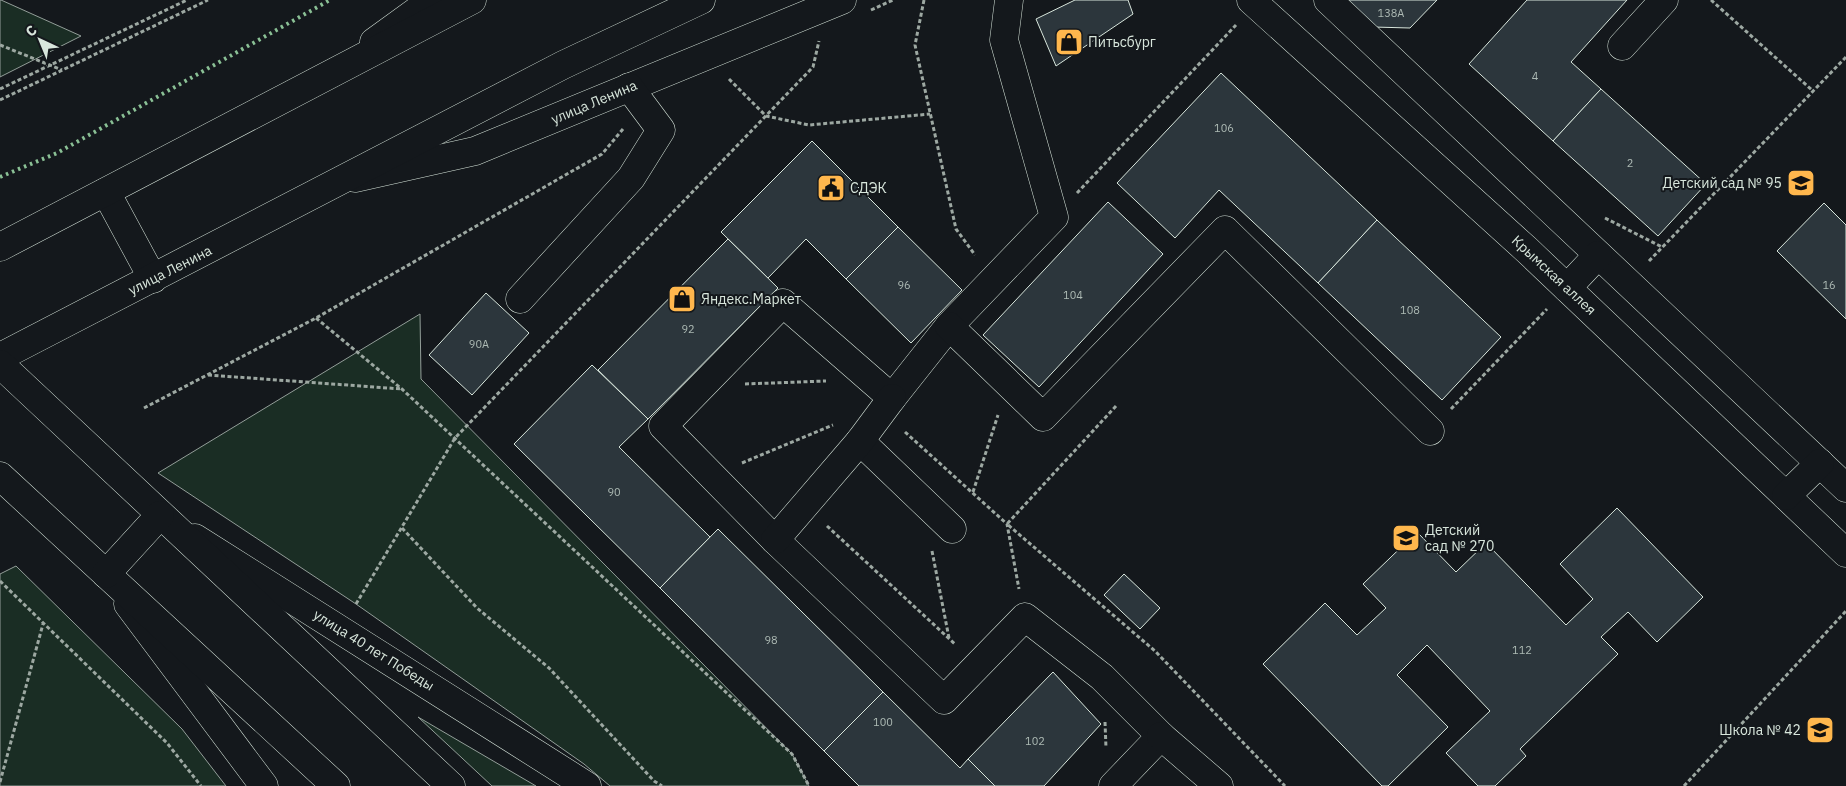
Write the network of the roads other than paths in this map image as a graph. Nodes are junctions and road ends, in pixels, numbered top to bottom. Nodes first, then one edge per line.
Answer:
1 (432, 0) edge
2 (472, 0) edge
3 (701, 0) edge
4 (1009, 0) edge
5 (1328, 0) edge
6 (1664, 0) edge
7 (1256, 1) edge
8 (834, 3) edge
9 (1622, 46) dead end
10 (334, 72) junction
11 (629, 87) junction
12 (339, 182) junction
13 (106, 192) junction
14 (0, 247) edge
15 (1598, 255) junction
16 (153, 279) junction
17 (1567, 288) junction
18 (520, 299) dead end
19 (949, 326) junction
20 (0, 357) edge
21 (0, 364) edge
22 (892, 398) junction
23 (1430, 431) road end
24 (866, 432) junction
25 (1820, 463) junction
26 (0, 476) edge
27 (1846, 488) edge
28 (1786, 496) junction
29 (160, 516) junction
30 (952, 529) dead end
31 (775, 540) junction
32 (1846, 553) edge
33 (106, 574) junction
34 (1161, 736) junction
35 (264, 786) edge
36 (336, 786) edge
37 (451, 786) edge
38 (587, 786) edge
39 (1113, 786) edge
40 (1219, 786) edge

1 - 10 street
2 - 10 street
3 - 12 street, улица Ленина
4 - 19 street
5 - 15 street
6 - 9 street
7 - 17 street, Крымская аллея
8 - 11 street, улица Ленина
10 - 13 street
11 - 12 street, улица Ленина
11 - 18 street
12 - 16 street, улица Ленина
13 - 14 street
13 - 16 street
15 - 17 street
15 - 25 street
16 - 20 street, улица Ленина
17 - 28 street, Крымская аллея
19 - 22 street
19 - 23 street
21 - 29 street, улица 40 лет Победы
22 - 24 street
22 - 31 street
24 - 30 street
24 - 31 street
25 - 27 street
25 - 28 street
26 - 33 street
28 - 32 street, Крымская аллея
29 - 33 street
29 - 37 street, улица 40 лет Победы
29 - 38 street, улица 40 лет Победы
31 - 34 street
33 - 35 street
33 - 36 street
34 - 39 street
34 - 40 street

